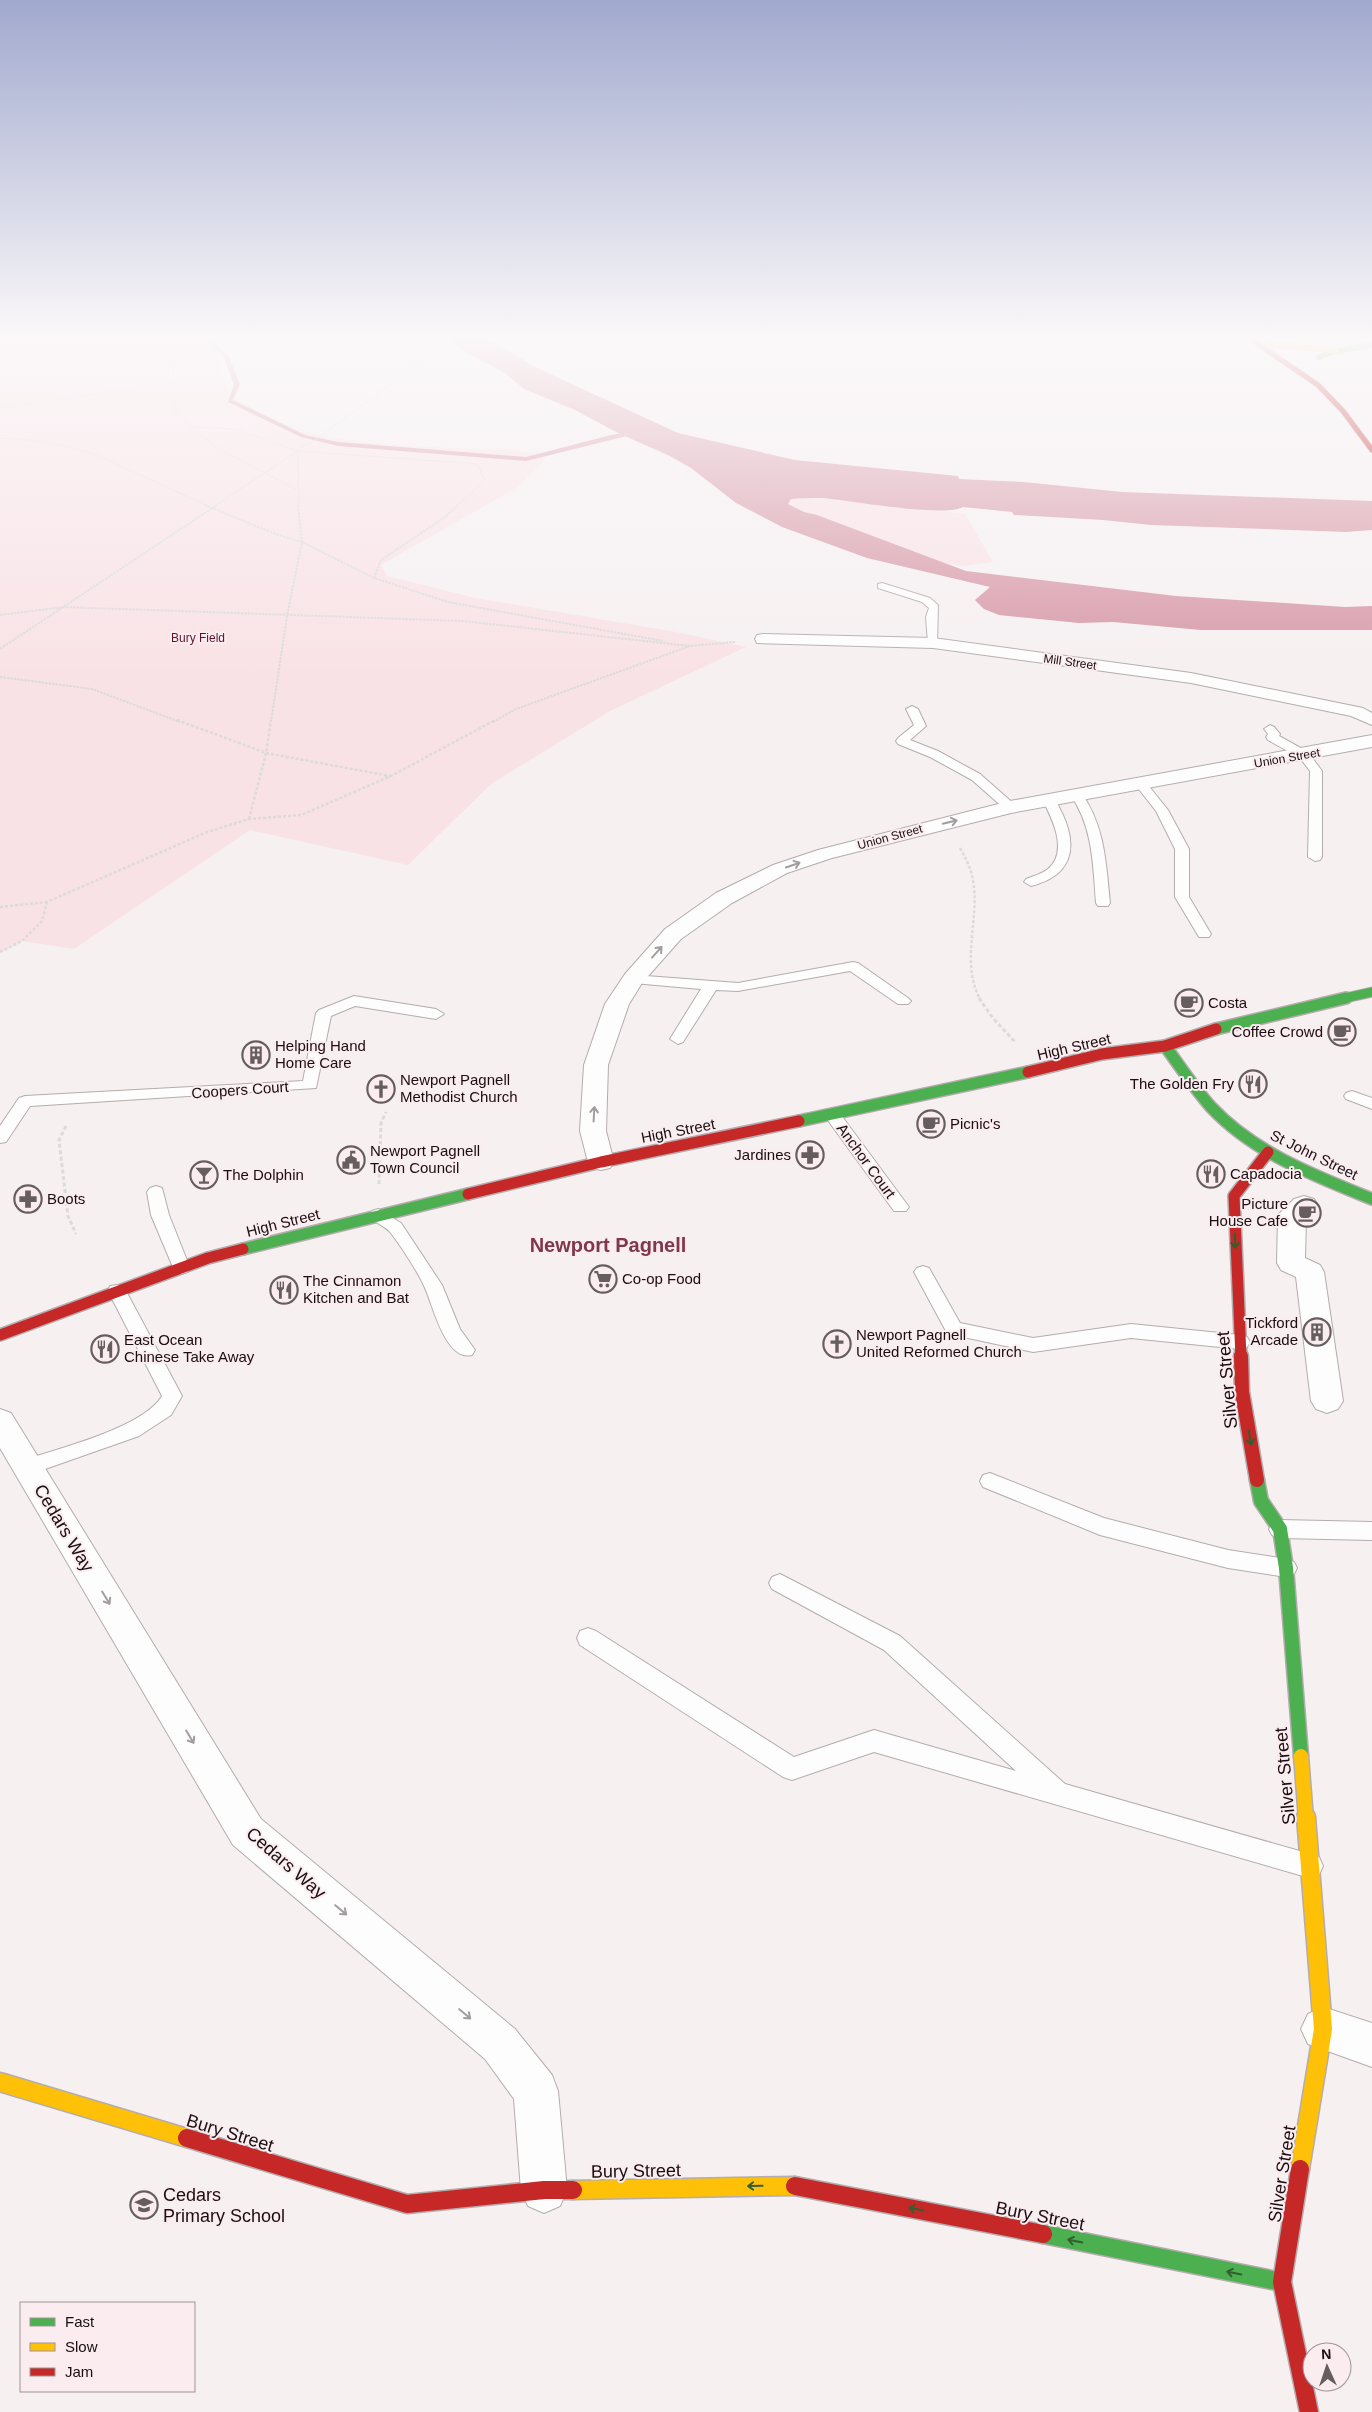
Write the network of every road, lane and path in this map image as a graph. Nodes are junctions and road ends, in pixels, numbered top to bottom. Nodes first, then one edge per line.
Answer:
1 (82, 451) edge
2 (223, 451) edge
3 (298, 451) junction
4 (265, 473) junction
5 (298, 490) junction
6 (213, 508) junction
7 (302, 542) junction
8 (374, 578) junction
9 (882, 586) dead end
10 (64, 607) junction
11 (0, 615) edge
12 (287, 616) junction
13 (763, 639) dead end
14 (723, 643) dead end
15 (933, 643) junction
16 (690, 646) junction
17 (0, 648) edge
18 (0, 677) edge
19 (912, 709) dead end
20 (1372, 720) edge
21 (1270, 729) dead end
22 (1372, 741) edge
23 (266, 753) junction
24 (1304, 755) junction
25 (391, 776) junction
26 (1140, 783) junction
27 (1076, 794) junction
28 (1048, 799) junction
29 (1010, 807) junction
30 (249, 820) junction
31 (943, 824) junction
32 (1315, 857) dead end
33 (1031, 882) dead end
34 (47, 902) junction
35 (1104, 903) dead end
36 (0, 907) edge
37 (1204, 934) dead end
38 (0, 952) edge
39 (633, 979) junction
40 (711, 985) junction
41 (1372, 992) edge
42 (903, 1000) dead end
43 (436, 1014) dead end
44 (678, 1039) dead end
45 (1165, 1046) junction
46 (1039, 1070) junction
47 (81, 1096) junction
48 (1352, 1096) dead end
49 (1372, 1104) edge
50 (386, 1112) dead end
51 (832, 1115) junction
52 (0, 1138) edge
53 (1268, 1152) junction
54 (601, 1162) junction
55 (156, 1192) dead end
56 (1372, 1199) edge
57 (1304, 1205) dead end
58 (900, 1207) dead end
59 (378, 1214) junction
60 (76, 1234) dead end
61 (181, 1268) junction
62 (923, 1272) dead end
63 (117, 1291) junction
64 (0, 1335) edge
65 (1240, 1342) junction
66 (465, 1350) dead end
67 (1327, 1400) dead end
68 (0, 1421) edge
69 (28, 1467) junction
70 (990, 1481) dead end
71 (1280, 1529) junction
72 (1372, 1531) edge
73 (1286, 1568) junction
74 (780, 1583) dead end
75 (588, 1638) dead end
76 (1060, 1795) junction
77 (1310, 1866) junction
78 (1323, 2029) junction
79 (1372, 2045) edge
80 (0, 2082) edge
81 (544, 2190) junction
82 (1282, 2282) junction
83 (1309, 2412) edge

1 - 6 path
2 - 4 path
3 - 4 path
3 - 5 path
3 - 8 path
4 - 5 path
4 - 6 path
5 - 7 path
6 - 7 path
6 - 10 path
7 - 8 path
7 - 12 path
8 - 16 path
9 - 15 lane
10 - 11 path
10 - 12 path
10 - 17 path
12 - 16 path
12 - 23 path
13 - 15 street, Mill Street
14 - 16 path
15 - 20 street, Mill Street
16 - 25 path
18 - 23 path
19 - 29 lane
21 - 24 lane
22 - 24 street, Union Street
23 - 25 path
23 - 30 path
24 - 26 street, Union Street
24 - 32 lane
25 - 30 path
26 - 27 street, Union Street
26 - 37 lane
27 - 28 street, Union Street
27 - 35 lane
28 - 29 street, Union Street
28 - 33 lane
31 -> 29 street, Union Street
30 - 34 path
39 -> 31 street, Union Street
31 - 46 path
34 - 36 path
34 - 38 path
39 - 40 lane
54 -> 39 street, Union Street
40 - 42 lane
40 - 44 lane
41 - 45 street, High Street
43 - 47 lane, Coopers Court
45 - 46 street, High Street
45 - 53 street, St John Street
46 - 51 street, High Street
47 - 52 lane, Coopers Court
47 - 60 path
48 - 49 lane
50 - 59 path
51 - 54 street, High Street
51 - 58 lane, Anchor Court
53 - 56 street, St John Street
53 -> 65 street, Silver Street
54 - 59 street, High Street
55 - 61 lane
57 - 67 street
59 - 61 street, High Street
59 - 66 lane
61 - 63 street, High Street
62 - 65 lane
63 - 64 street, High Street
63 - 69 lane
65 -> 71 street, Silver Street
68 - 69 street, Cedars Way
69 -> 81 street, Cedars Way
70 - 73 lane
71 - 72 lane
71 - 73 street, Silver Street
73 - 77 street, Silver Street
74 - 76 lane
75 - 76 lane
76 - 77 lane
77 - 78 street, Silver Street
78 - 79 street
78 - 82 street, Silver Street
80 - 81 street, Bury Street
82 -> 81 street, Bury Street
82 - 83 street, Silver Street

